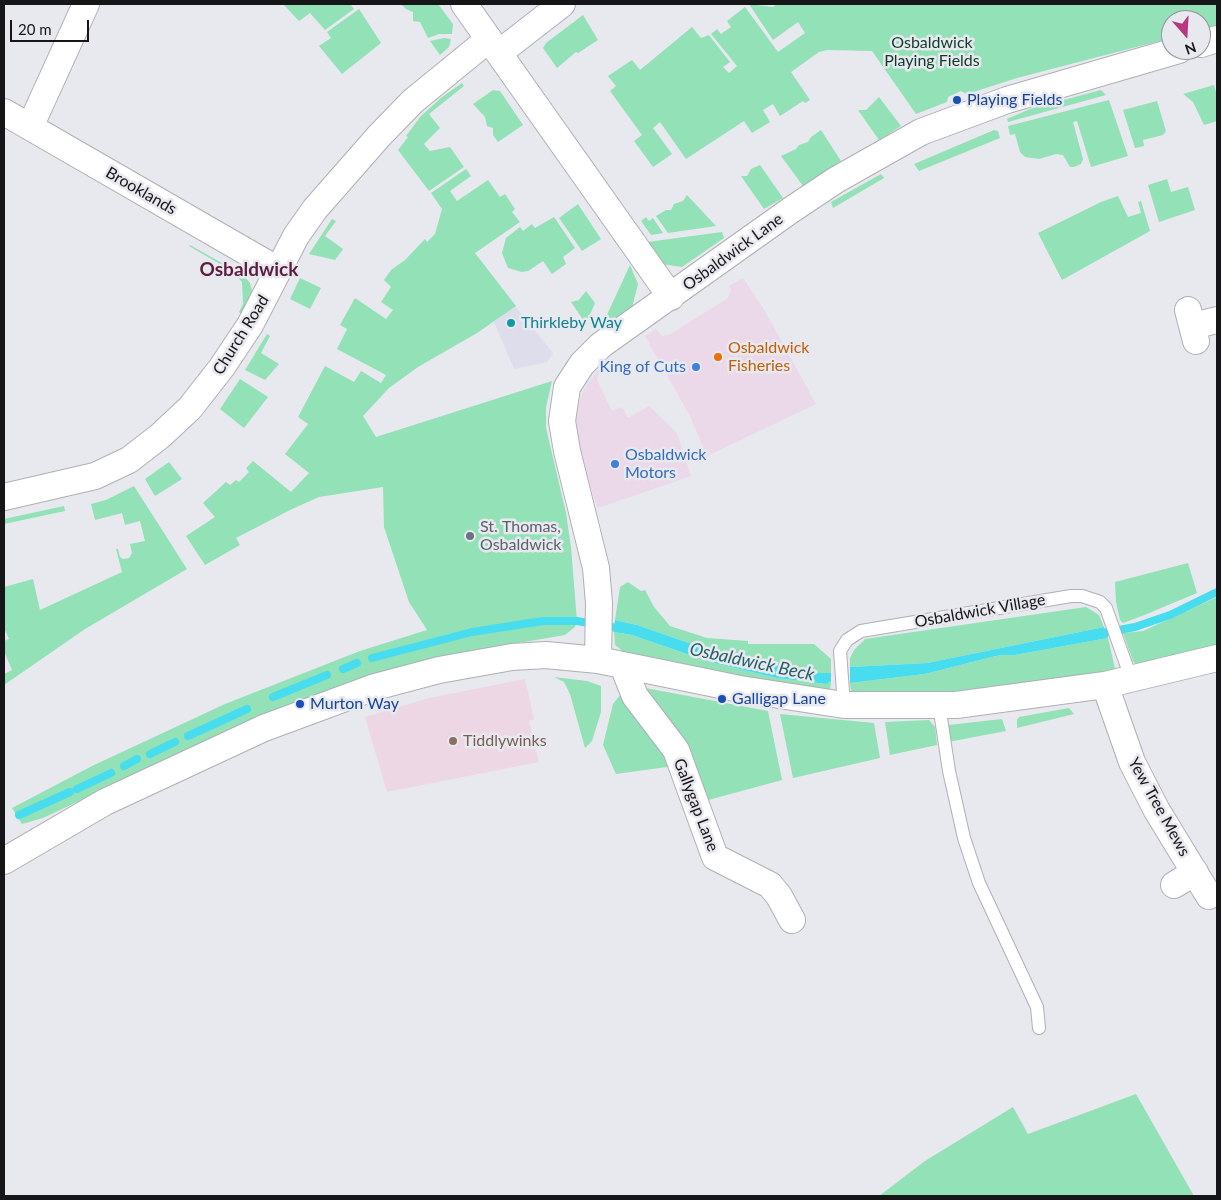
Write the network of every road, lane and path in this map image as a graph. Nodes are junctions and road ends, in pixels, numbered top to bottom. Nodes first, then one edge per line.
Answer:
1 (86, 4) edge
2 (464, 4) edge
3 (562, 4) edge
4 (494, 46) junction
5 (1161, 55) edge
6 (4, 112) edge
7 (30, 127) junction
8 (278, 270) junction
9 (671, 297) junction
10 (4, 497) edge
11 (607, 656) junction
12 (1217, 658) edge
13 (1131, 678) junction
14 (1105, 685) junction
15 (843, 698) junction
16 (938, 705) junction
17 (6, 856) edge
18 (1209, 896) dead end
19 (792, 920) dead end
20 (1039, 1028) dead end

1 - 7 street
2 - 4 street
3 - 4 street, Church Road
4 - 8 street, Church Road
4 - 9 street
5 - 9 street, Osbaldwick Lane
6 - 7 street, Brooklands
7 - 8 street, Brooklands
8 - 10 street, Church Road
9 - 11 street, Osbaldwick Lane
11 - 15 street
11 - 17 street
11 - 19 street, Gallygap Lane
12 - 13 street
13 - 14 street
13 - 15 lane, Osbaldwick Village
14 - 16 street
14 - 18 street, Yew Tree Mews
15 - 16 street
16 - 20 lane

